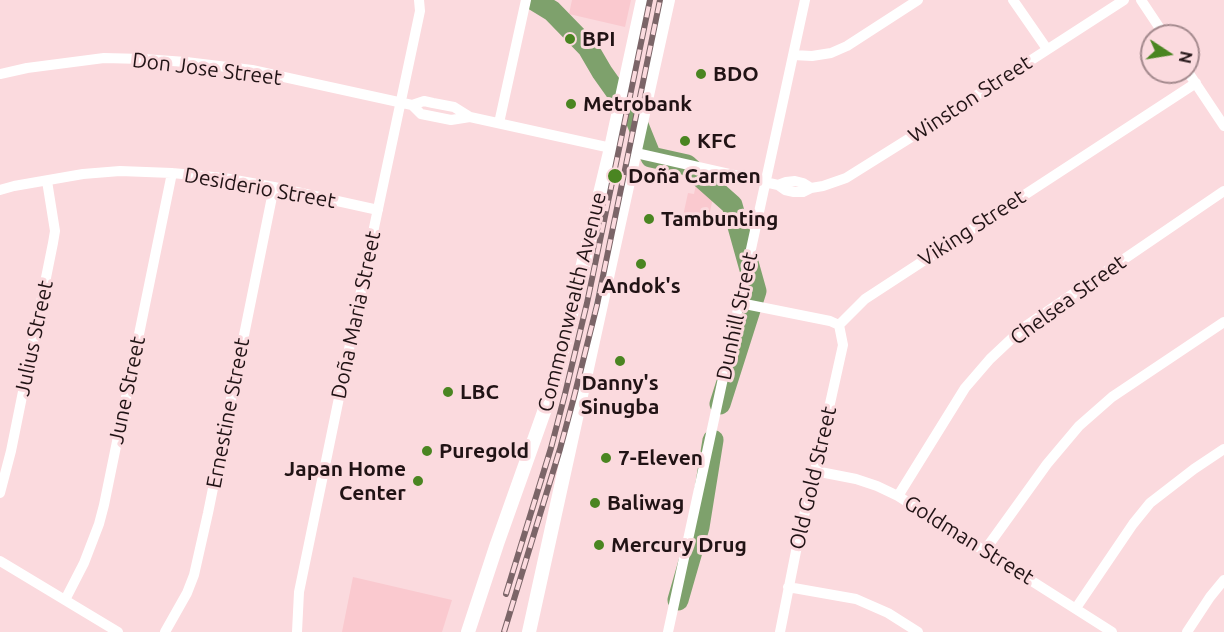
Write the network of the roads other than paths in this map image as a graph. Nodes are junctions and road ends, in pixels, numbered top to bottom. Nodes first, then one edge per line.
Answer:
1 (419, 0) edge
2 (526, 0) edge
3 (643, 0) edge
4 (668, 0) edge
5 (805, 0) edge
6 (918, 0) edge
7 (1013, 0) edge
8 (1124, 0) edge
9 (1141, 0) edge
10 (1157, 24) edge
11 (1047, 49) junction
12 (793, 55) junction
13 (0, 74) edge
14 (1194, 84) edge
15 (1197, 84) edge
16 (406, 104) junction
17 (499, 123) junction
18 (1224, 126) edge
19 (611, 148) junction
20 (636, 153) junction
21 (172, 173) junction
22 (47, 181) junction
23 (765, 182) junction
24 (274, 187) junction
25 (0, 190) edge
26 (1224, 191) edge
27 (378, 210) junction
28 (740, 303) junction
29 (1224, 322) edge
30 (838, 325) junction
31 (1224, 449) edge
32 (815, 471) junction
33 (0, 493) edge
34 (898, 496) junction
35 (985, 550) junction
36 (0, 561) edge
37 (1224, 580) edge
38 (788, 587) junction
39 (64, 600) junction
40 (1076, 608) junction
41 (118, 632) edge
42 (165, 632) edge
43 (297, 632) edge
44 (468, 632) edge
45 (529, 632) edge
46 (668, 632) edge
47 (780, 632) edge
48 (918, 632) edge
49 (1112, 632) edge
50 (1187, 632) edge

1 - 16 street, Doña Maria Street
2 - 17 street
3 - 19 main road, Commonwealth Avenue
4 - 20 main road, Commonwealth Avenue
5 - 12 street, Dunhill Street
6 - 12 street
7 - 11 street
8 - 11 street, Winston Street
9 - 10 street
11 - 23 street, Winston Street
12 - 23 street, Dunhill Street
13 - 16 street, Don Jose Street
14 - 30 street, Viking Street
15 - 18 street
16 - 17 street, Don Jose Street
16 - 27 street, Doña Maria Street
17 - 19 street, Don Jose Street
19 - 44 main road, Commonwealth Avenue
20 - 23 street, Winston Street
20 - 45 main road, Commonwealth Avenue
21 - 22 street, Desiderio Street
21 - 24 street, Desiderio Street
21 - 39 street, June Street
22 - 25 street, Desiderio Street
22 - 33 street, Julius Street
23 - 28 street, Dunhill Street
24 - 27 street, Desiderio Street
24 - 42 street, Ernestine Street
26 - 34 street, Chelsea Street
27 - 43 street, Doña Maria Street
28 - 30 street
28 - 46 street, Dunhill Street
29 - 35 street
30 - 32 street, Old Gold Street
31 - 40 street
32 - 34 street, Goldman Street
32 - 38 street, Old Gold Street
34 - 35 street, Goldman Street
35 - 40 street, Goldman Street
36 - 39 street
37 - 50 street
38 - 47 street, Old Gold Street
38 - 48 street
39 - 41 street
40 - 49 street, Goldman Street

